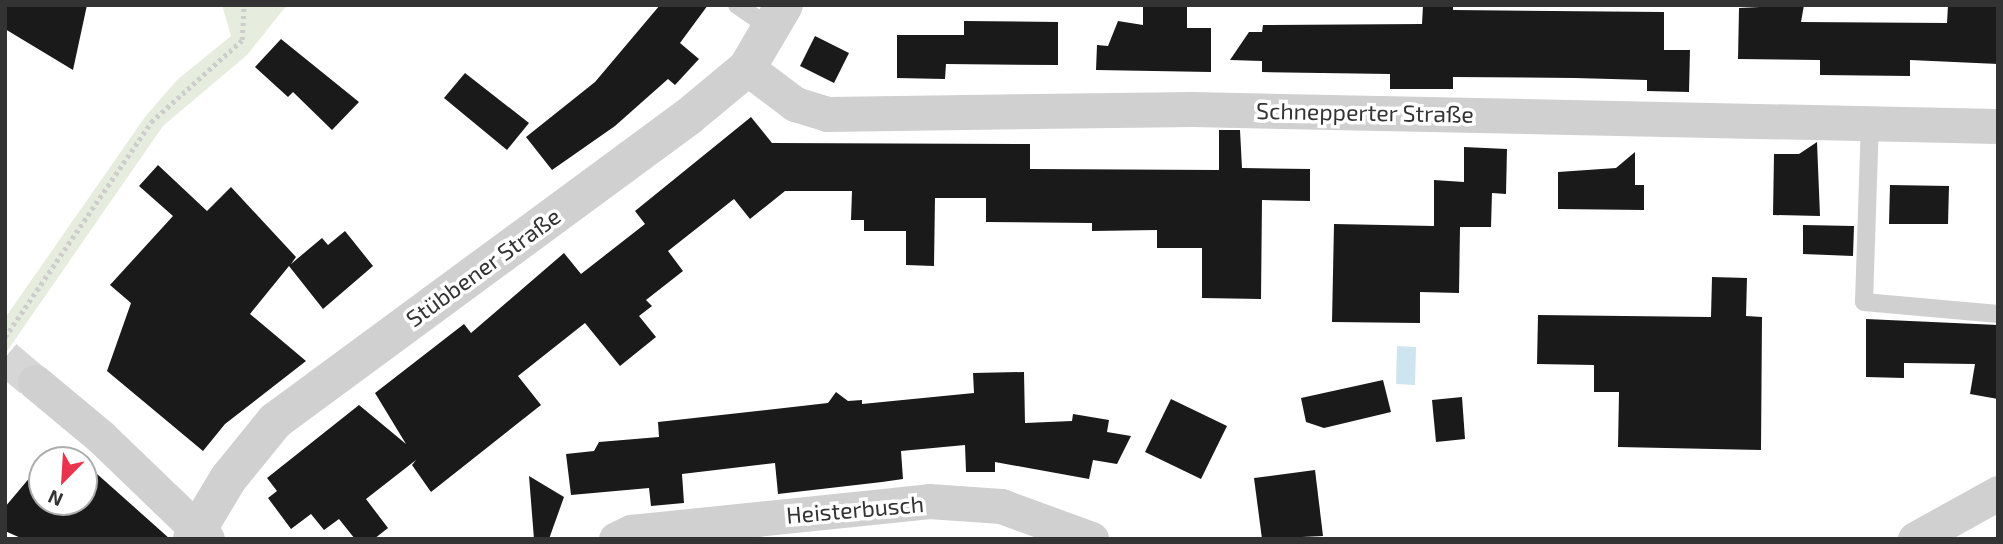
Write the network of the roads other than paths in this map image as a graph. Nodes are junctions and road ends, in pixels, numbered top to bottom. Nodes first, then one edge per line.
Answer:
1 (737, 5) edge
2 (778, 17) edge
3 (747, 68) junction
4 (1870, 121) junction
5 (1998, 126) edge
6 (1998, 314) edge
7 (35, 382) tunnel mouth
8 (1998, 493) edge
9 (199, 536) edge
10 (616, 539) edge
11 (1091, 539) edge
12 (1915, 539) edge

1 - 2 lane
2 - 3 street, Stübbener Straße
3 - 4 street, Schnepperter Straße
3 - 9 street, Stübbener Straße
4 - 5 street, Schnepperter Straße
4 - 6 lane
7 - 9 street
8 - 12 street
10 - 11 street, Heisterbusch

